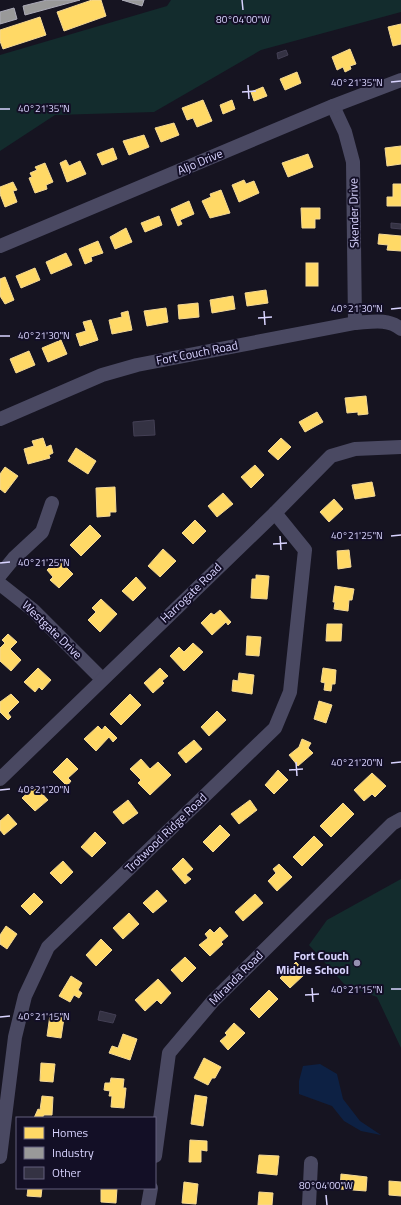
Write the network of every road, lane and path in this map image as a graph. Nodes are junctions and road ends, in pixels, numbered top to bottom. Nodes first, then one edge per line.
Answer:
1 (401, 80) edge
2 (333, 106) junction
3 (0, 246) edge
4 (356, 323) junction
5 (401, 328) edge
6 (0, 419) edge
7 (401, 443) edge
8 (401, 448) edge
9 (52, 503) dead end
10 (275, 513) junction
11 (0, 575) edge
12 (0, 584) edge
13 (102, 679) junction
14 (0, 779) edge
15 (401, 819) edge
16 (156, 1149) edge
17 (0, 1157) edge
18 (311, 1163) dead end
19 (151, 1189) edge
20 (148, 1205) edge
21 (309, 1205) edge

1 - 2 street, Aljo Drive
2 - 3 street, Aljo Drive
2 - 4 street, Skender Drive
4 - 5 street, Fort Couch Road
4 - 6 street, Fort Couch Road
7 - 8 street
8 - 10 street, Harrogate Road
9 - 11 street
10 - 13 street, Harrogate Road
10 - 17 street, Trotwood Ridge Road
12 - 13 street, Westgate Drive
13 - 14 street, Harrogate Road
15 - 16 street, Miranda Road
18 - 21 street
19 - 20 street

